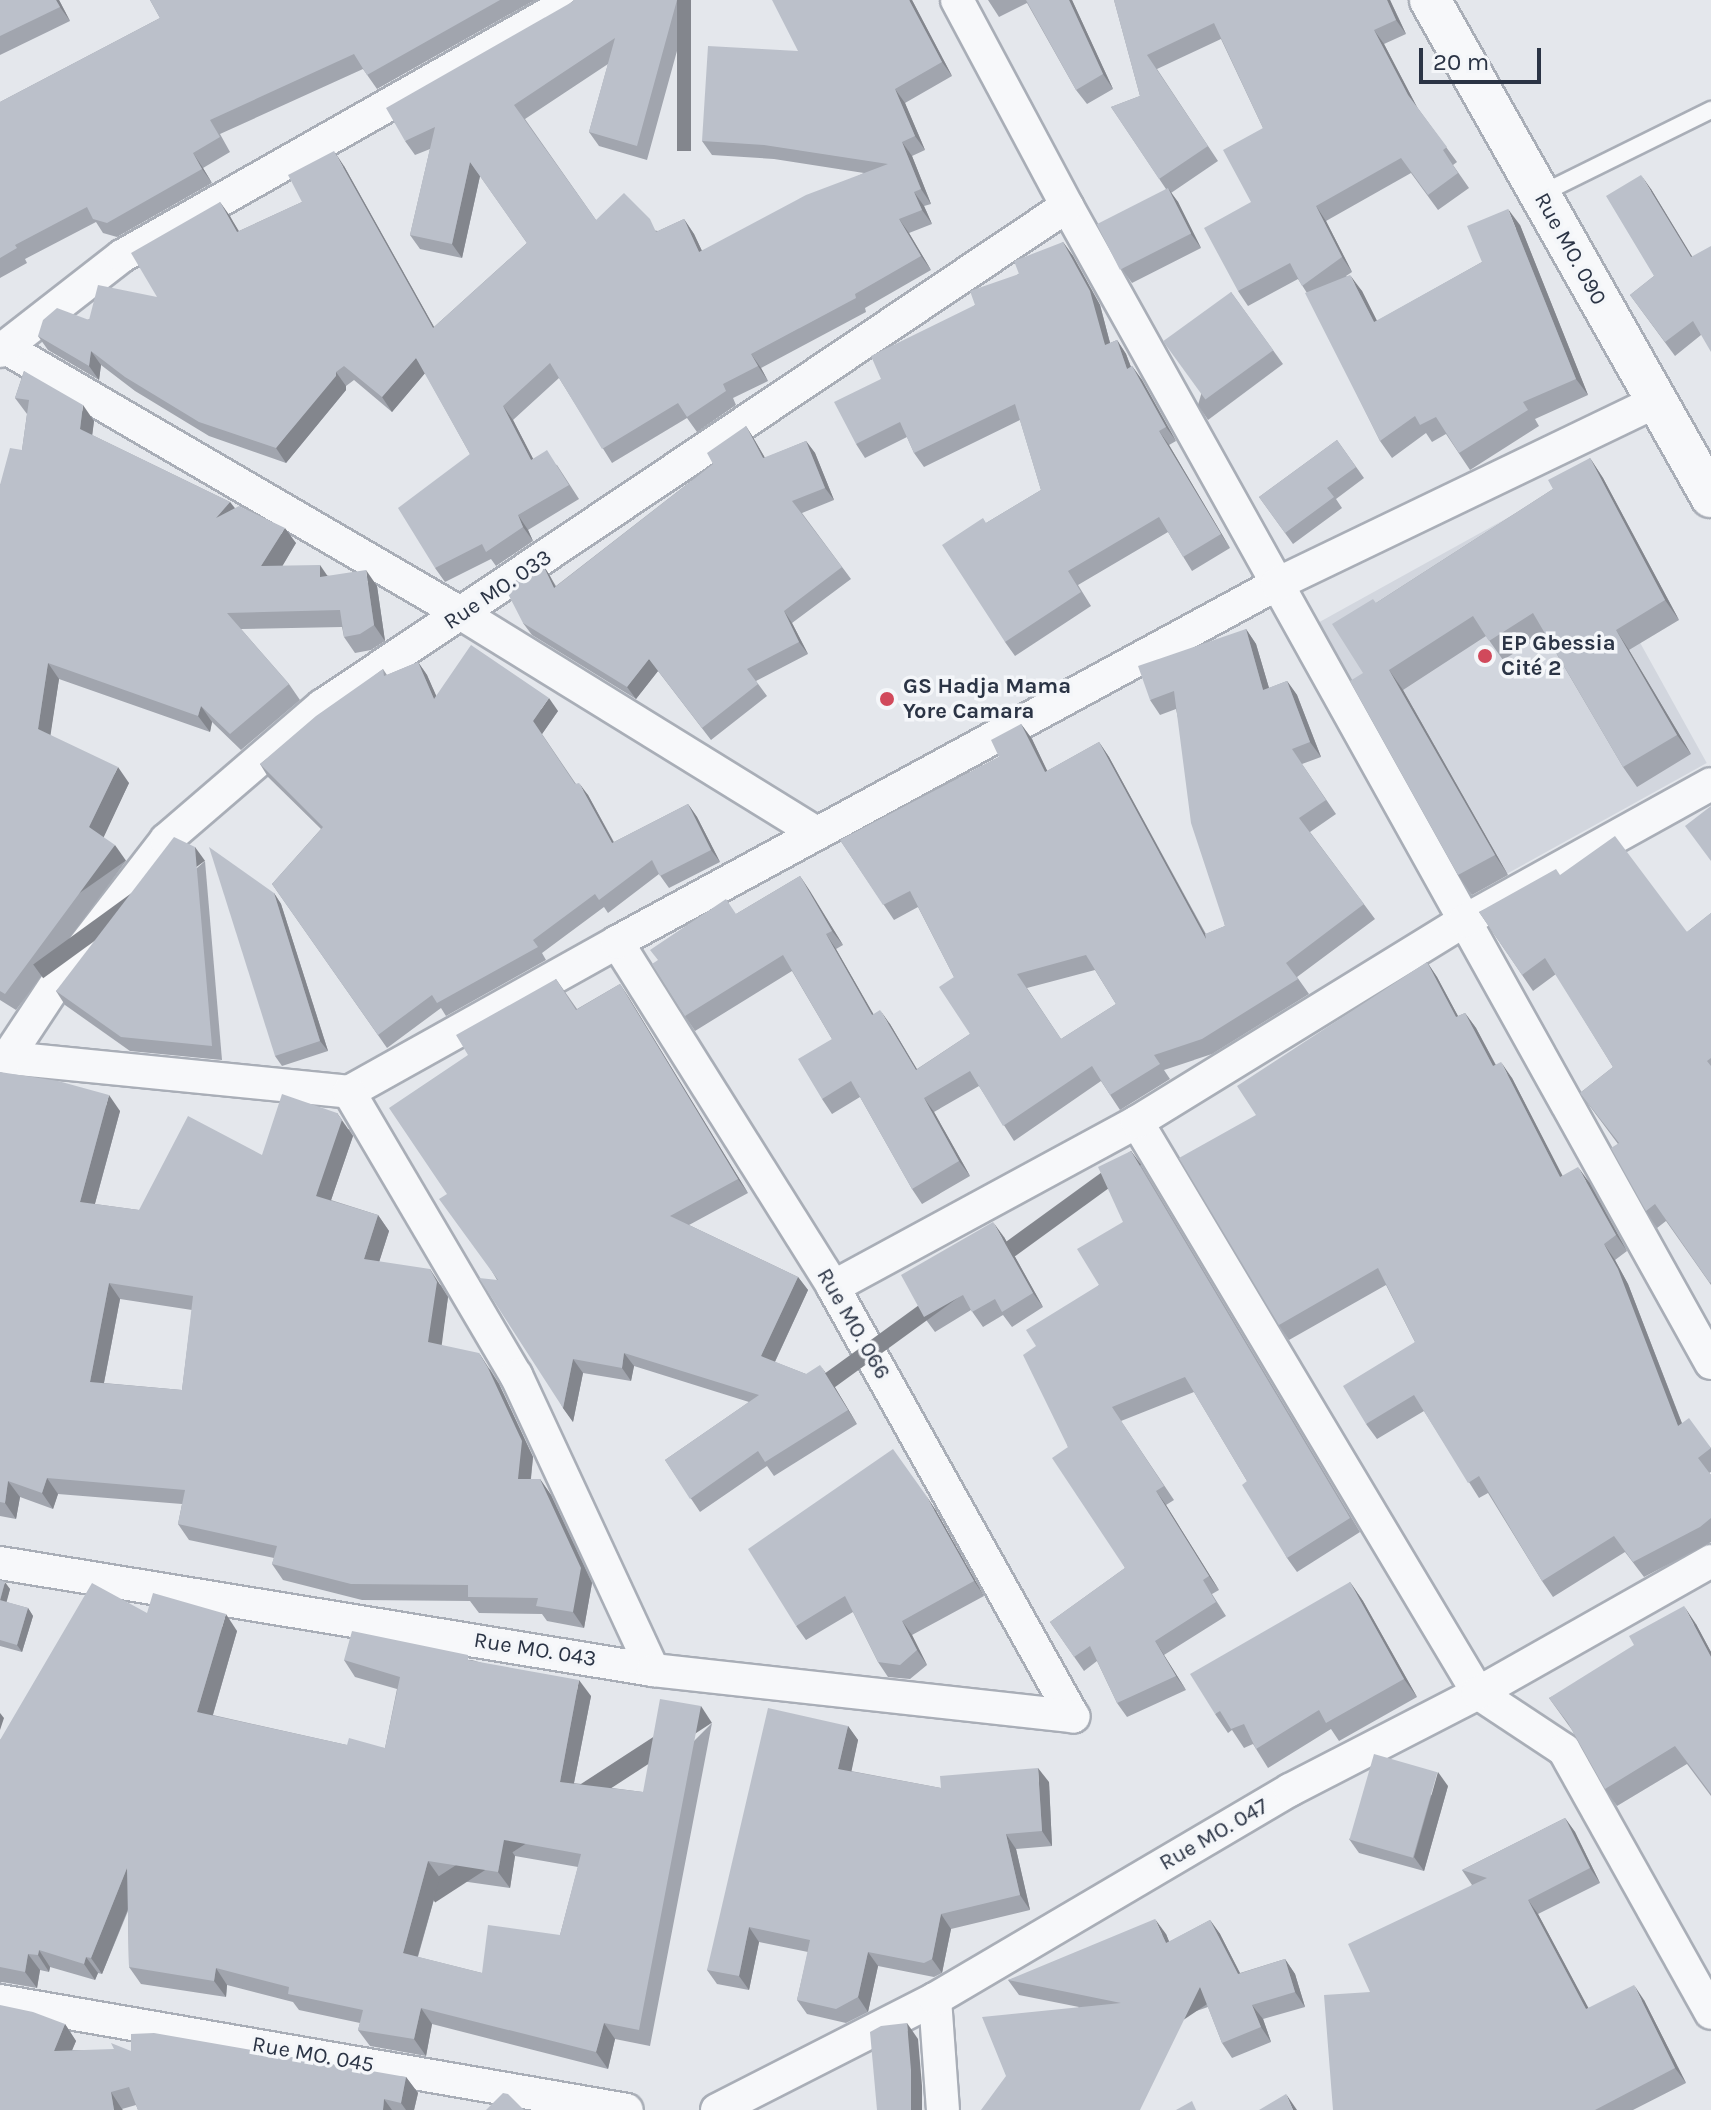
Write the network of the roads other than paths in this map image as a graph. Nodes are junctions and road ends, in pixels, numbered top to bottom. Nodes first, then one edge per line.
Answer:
1 (573, 0) edge
2 (957, 0) edge
3 (1430, 0) edge
4 (1711, 110) edge
5 (1540, 195) junction
6 (1067, 206) junction
7 (3, 350) edge
8 (1656, 402) junction
9 (1711, 497) edge
10 (1277, 584) junction
11 (462, 614) junction
12 (1711, 784) edge
13 (816, 833) junction
14 (1464, 921) junction
15 (617, 942) junction
16 (4, 1058) edge
17 (349, 1092) junction
18 (1137, 1122) junction
19 (833, 1287) junction
20 (1711, 1363) edge
21 (1711, 1561) edge
22 (0, 1563) edge
23 (653, 1670) junction
24 (1478, 1693) junction
25 (1073, 1716) joint
26 (935, 1999) junction
27 (0, 2001) edge
28 (1711, 2013) edge
29 (627, 2110) edge
30 (717, 2110) edge
31 (943, 2110) edge

1 - 7 street
2 - 6 street
3 - 5 street, Rue MO. 090
4 - 5 lane
5 - 8 street, Rue MO. 090
6 - 10 street
6 - 11 street, Rue MO. 033
7 - 11 street
8 - 9 street, Rue MO. 090
8 - 10 street
10 - 13 street
10 - 14 street
11 - 13 street
11 - 16 street, Rue MO. 033
12 - 14 street
13 - 15 street
14 - 18 street
14 - 20 street
15 - 17 street
15 - 19 street, Rue MO. 066
16 - 17 street
17 - 23 street
18 - 19 street
18 - 24 street
19 - 25 street, Rue MO. 066
21 - 24 street, Rue MO. 047
22 - 23 street, Rue MO. 043
23 - 25 street, Rue MO. 043
24 - 26 street, Rue MO. 047
24 - 28 street
26 - 30 street, Rue MO. 047
26 - 31 street
27 - 29 street, Rue MO. 045

